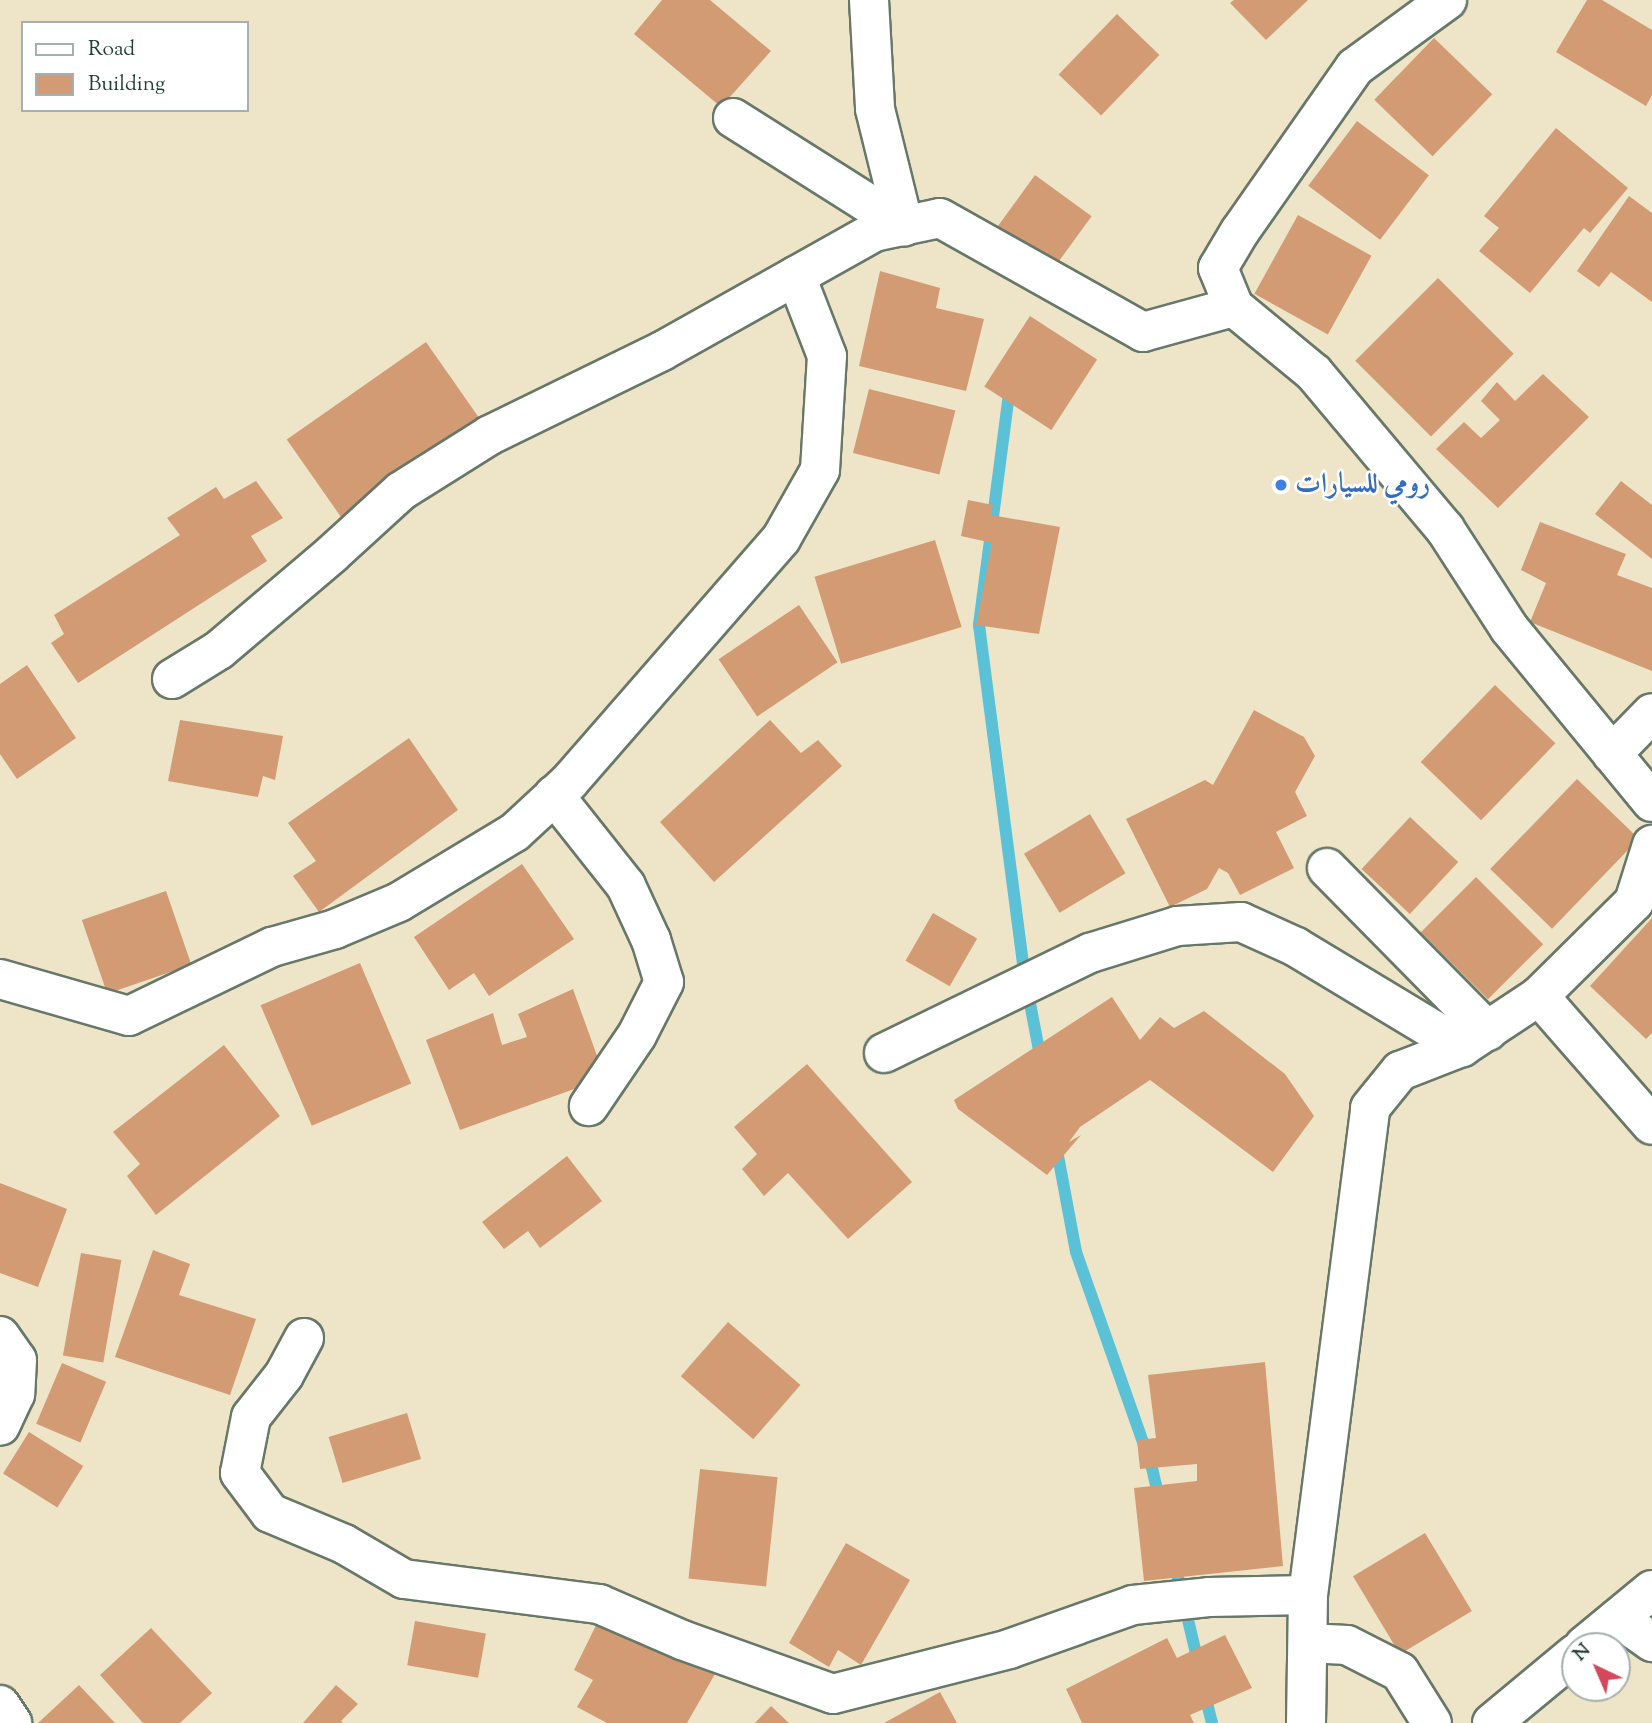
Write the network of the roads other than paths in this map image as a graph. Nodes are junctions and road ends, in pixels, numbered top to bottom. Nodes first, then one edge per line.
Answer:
1 (869, 0) edge
2 (1447, 0) edge
3 (733, 118) dead end
4 (904, 226) junction
5 (796, 276) junction
6 (1234, 307) junction
7 (172, 679) dead end
8 (1652, 713) edge
9 (1612, 754) junction
10 (554, 795) junction
11 (1652, 802) edge
12 (1652, 845) edge
13 (1326, 868) dead end
14 (0, 979) edge
15 (1539, 996) junction
16 (1475, 1039) junction
17 (884, 1053) dead end
18 (589, 1106) dead end
19 (1652, 1125) edge
20 (0, 1336) edge
21 (304, 1338) dead end
22 (0, 1426) edge
23 (1652, 1590) edge
24 (1308, 1595) junction
25 (1618, 1618) junction
26 (1601, 1632) edge
27 (1652, 1642) edge
28 (1308, 1643) junction
29 (1561, 1666) edge
30 (0, 1705) edge
31 (12, 1723) edge
32 (1307, 1723) edge
33 (1432, 1723) edge
34 (1492, 1723) edge

1 - 4 street
2 - 6 street
3 - 4 street
4 - 5 street
4 - 6 street
5 - 7 street
5 - 10 street
6 - 9 street
8 - 9 street
9 - 11 street
10 - 14 street
10 - 18 street
12 - 15 street
13 - 16 street
15 - 16 street
15 - 19 street
16 - 17 street
16 - 24 street
20 - 22 street
21 - 24 street
23 - 25 street
24 - 28 street
25 - 26 street
25 - 27 street
28 - 32 street
28 - 33 street
29 - 34 street
30 - 31 street

